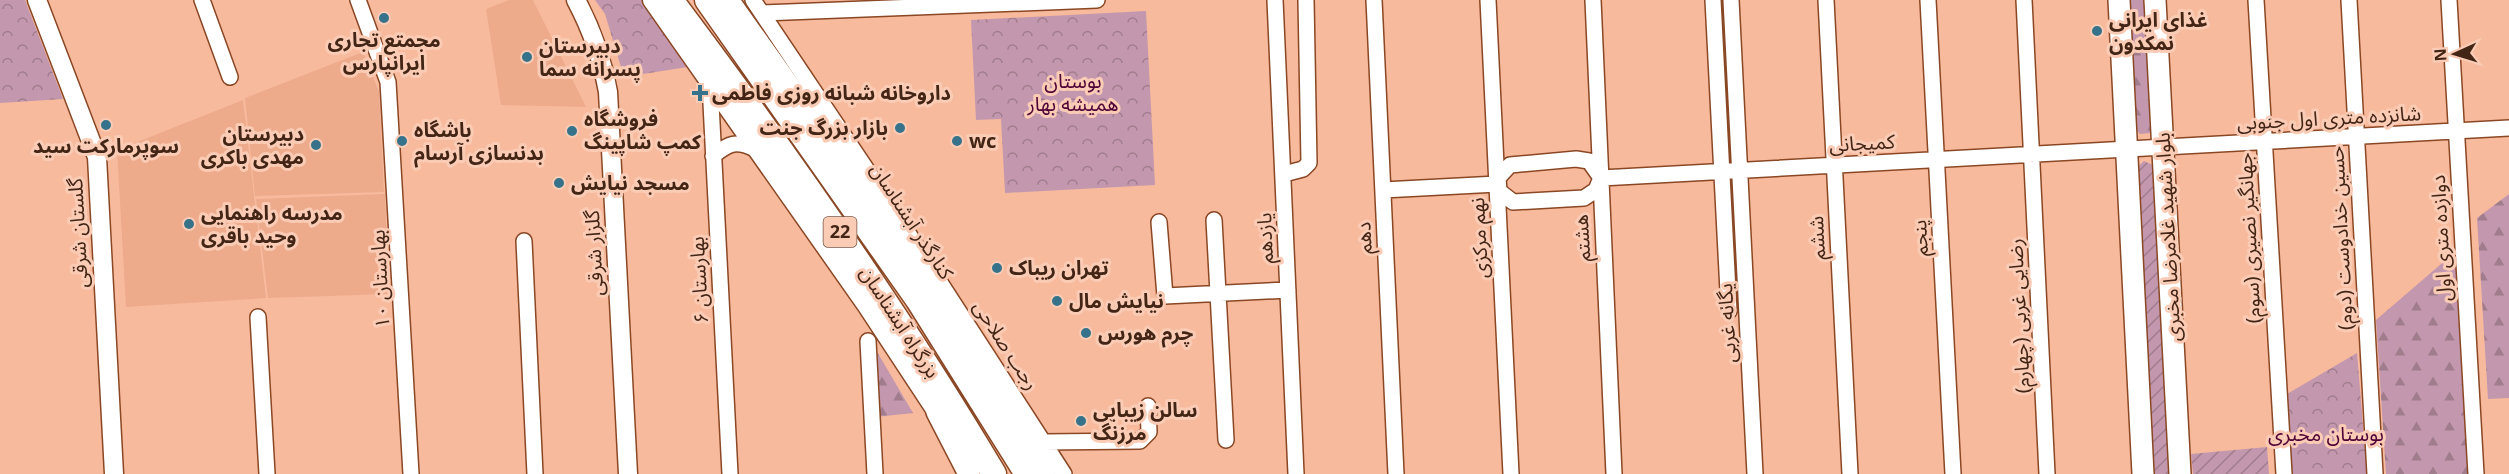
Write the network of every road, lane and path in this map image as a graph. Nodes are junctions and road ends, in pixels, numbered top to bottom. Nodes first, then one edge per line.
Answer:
1 (38, 0) edge
2 (202, 0) edge
3 (358, 0) edge
4 (576, 0) edge
5 (652, 0) edge
6 (671, 0) edge
7 (706, 0) edge
8 (730, 0) edge
9 (753, 0) edge
10 (1090, 0) edge
11 (1097, 0) edge
12 (1275, 0) edge
13 (1306, 0) edge
14 (1374, 0) edge
15 (1488, 0) edge
16 (1593, 0) edge
17 (1713, 0) edge
18 (1731, 0) edge
19 (1826, 0) edge
20 (1928, 0) edge
21 (2024, 0) edge
22 (2119, 0) edge
23 (2156, 0) edge
24 (2256, 0) edge
25 (2349, 0) edge
26 (2449, 0) edge
27 (974, 3) edge
28 (825, 6) edge
29 (762, 13) junction
30 (230, 77) dead end
31 (710, 84) junction
32 (2505, 129) edge
33 (2456, 132) junction
34 (2356, 137) junction
35 (2265, 142) junction
36 (2163, 148) junction
37 (755, 149) junction
38 (2125, 150) junction
39 (2032, 155) junction
40 (713, 156) junction
41 (1936, 160) junction
42 (1834, 166) junction
43 (1721, 171) junction
44 (1740, 171) junction
45 (1284, 174) junction
46 (1601, 178) junction
47 (1497, 184) junction
48 (1383, 190) junction
49 (1214, 220) dead end
50 (1159, 222) dead end
51 (524, 241) dead end
52 (1288, 290) junction
53 (1218, 293) junction
54 (1729, 311) dead end
55 (258, 317) dead end
56 (868, 341) dead end
57 (1148, 406) dead end
58 (937, 412) junction
59 (1226, 440) dead end
60 (1044, 442) junction
61 (2180, 473) edge
62 (114, 474) edge
63 (267, 474) edge
64 (411, 474) edge
65 (535, 474) edge
66 (628, 474) edge
67 (730, 474) edge
68 (875, 474) edge
69 (969, 474) edge
70 (974, 474) edge
71 (994, 474) edge
72 (1027, 474) edge
73 (1046, 474) edge
74 (1064, 474) edge
75 (1296, 474) edge
76 (1396, 474) edge
77 (1511, 474) edge
78 (1614, 474) edge
79 (1755, 474) edge
80 (1850, 474) edge
81 (1953, 474) edge
82 (2047, 474) edge
83 (2143, 474) edge
84 (2284, 474) edge
85 (2375, 474) edge
86 (2476, 474) edge

1 - 62 street, گلستان شرقی
2 - 30 street
3 - 64 street, بهارستان ۱۰
4 - 66 street, گلزار شرقی
5 - 31 street
6 - 71 highway, بزرگراه آبشناسان / 22
7 - 72 highway, بزرگراه آبشناسان / 22
8 - 73 street, کنارگذر آبشناسان
9 - 29 street, رجب صلاحی
10 - 11 street
10 - 27 street
12 - 45 street, یازدهم
13 - 45 street
14 - 48 street, دهم
15 - 47 street, نهم مرکزی
16 - 46 street, هشتم
17 - 43 street, یگانه غربی
18 - 44 street, یگانه غربی
19 - 42 street, ششم
20 - 41 street, پنجم
21 - 39 street, رضایی غربی (چهارم)
22 - 38 main road, بلوار شهید غلامرضا مخبری
23 - 36 main road, بلوار شهید غلامرضا مخبری
24 - 35 street, جهانگیر نصیری (سوم)
25 - 34 street, حسین خدادوست (دوم)
26 - 33 street, دوازده متری اول
27 - 28 street
28 - 29 street
29 - 60 street, رجب صلاحی
31 - 37 street
31 - 40 street, بهارستان ۶
32 - 33 street, شانزده متری اول جنوبی
33 - 34 street, شانزده متری اول جنوبی
33 - 86 street, دوازده متری اول
34 - 35 street, شانزده متری اول جنوبی
34 - 85 street, حسین خدادوست (دوم)
35 - 36 street, شانزده متری اول جنوبی
35 - 84 street, جهانگیر نصیری (سوم)
36 - 38 street, شانزده متری اول جنوبی
36 - 61 main road, بلوار شهید غلامرضا مخبری
37 - 40 street
37 - 58 street
38 - 39 street, کمیجانی
38 - 83 main road, بلوار شهید غلامرضا مخبری
39 - 41 street, کمیجانی
39 - 82 street, رضایی غربی (چهارم)
40 - 67 street, بهارستان ۶
41 - 42 street, کمیجانی
41 - 81 street, پنجم
42 - 44 street, کمیجانی
42 - 80 street, ششم
43 - 44 street, کمیجانی
43 - 46 street, کمیجانی
43 - 54 street, یگانه غربی
44 - 79 street, یگانه غربی
45 - 52 street, یازدهم
46 - 47 street
46 - 47 street
46 - 78 street, هشتم
47 - 48 street
47 - 77 street, نهم مرکزی
48 - 76 street, دهم
49 - 53 street
50 - 53 street
51 - 65 street
52 - 53 street
52 - 75 street, یازدهم
53 - 59 street
55 - 63 street
56 - 68 street
57 - 60 street
58 - 69 main road
58 - 70 street
60 - 74 street, رجب صلاحی

